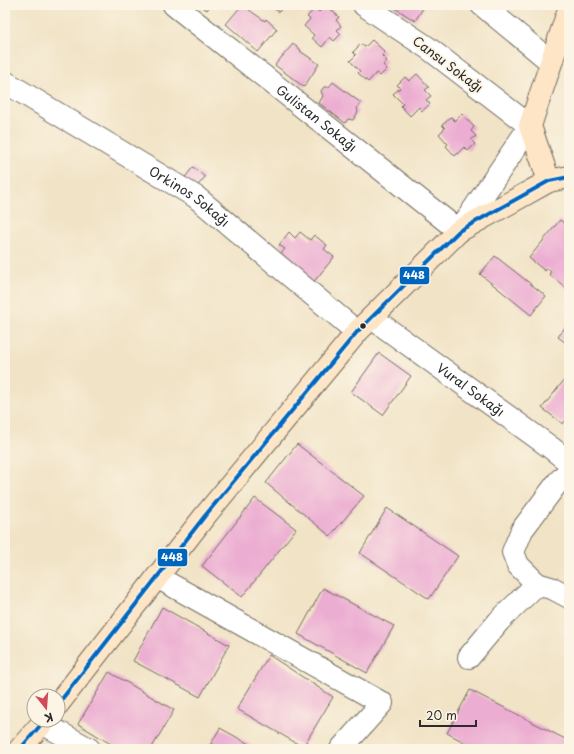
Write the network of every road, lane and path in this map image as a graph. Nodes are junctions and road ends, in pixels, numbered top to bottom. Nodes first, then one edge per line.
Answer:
1 (174, 5) edge
2 (364, 5) edge
3 (482, 5) edge
4 (569, 9) edge
5 (551, 62) junction
6 (5, 82) edge
7 (530, 126) junction
8 (559, 179) edge
9 (459, 231) junction
10 (364, 325) junction
11 (569, 462) edge
12 (569, 471) edge
13 (157, 577) junction
14 (537, 584) junction
15 (569, 597) edge
16 (469, 656) dead end
17 (66, 694) edge
18 (37, 728) edge
19 (54, 728) edge
20 (20, 749) edge
21 (89, 749) edge
22 (341, 749) edge

1 - 9 street, Gulistan Sokağı
2 - 7 street, Cansu Sokağı
3 - 5 street
4 - 5 main road
5 - 7 main road
6 - 10 street, Orkinos Sokağı
7 - 8 main road
7 - 9 street
8 - 9 main road
9 - 10 main road
10 - 11 street, Vural Sokağı
10 - 13 main road
12 - 14 street
13 - 17 main road
13 - 22 street
14 - 15 street
14 - 16 street
18 - 20 main road
19 - 21 street

